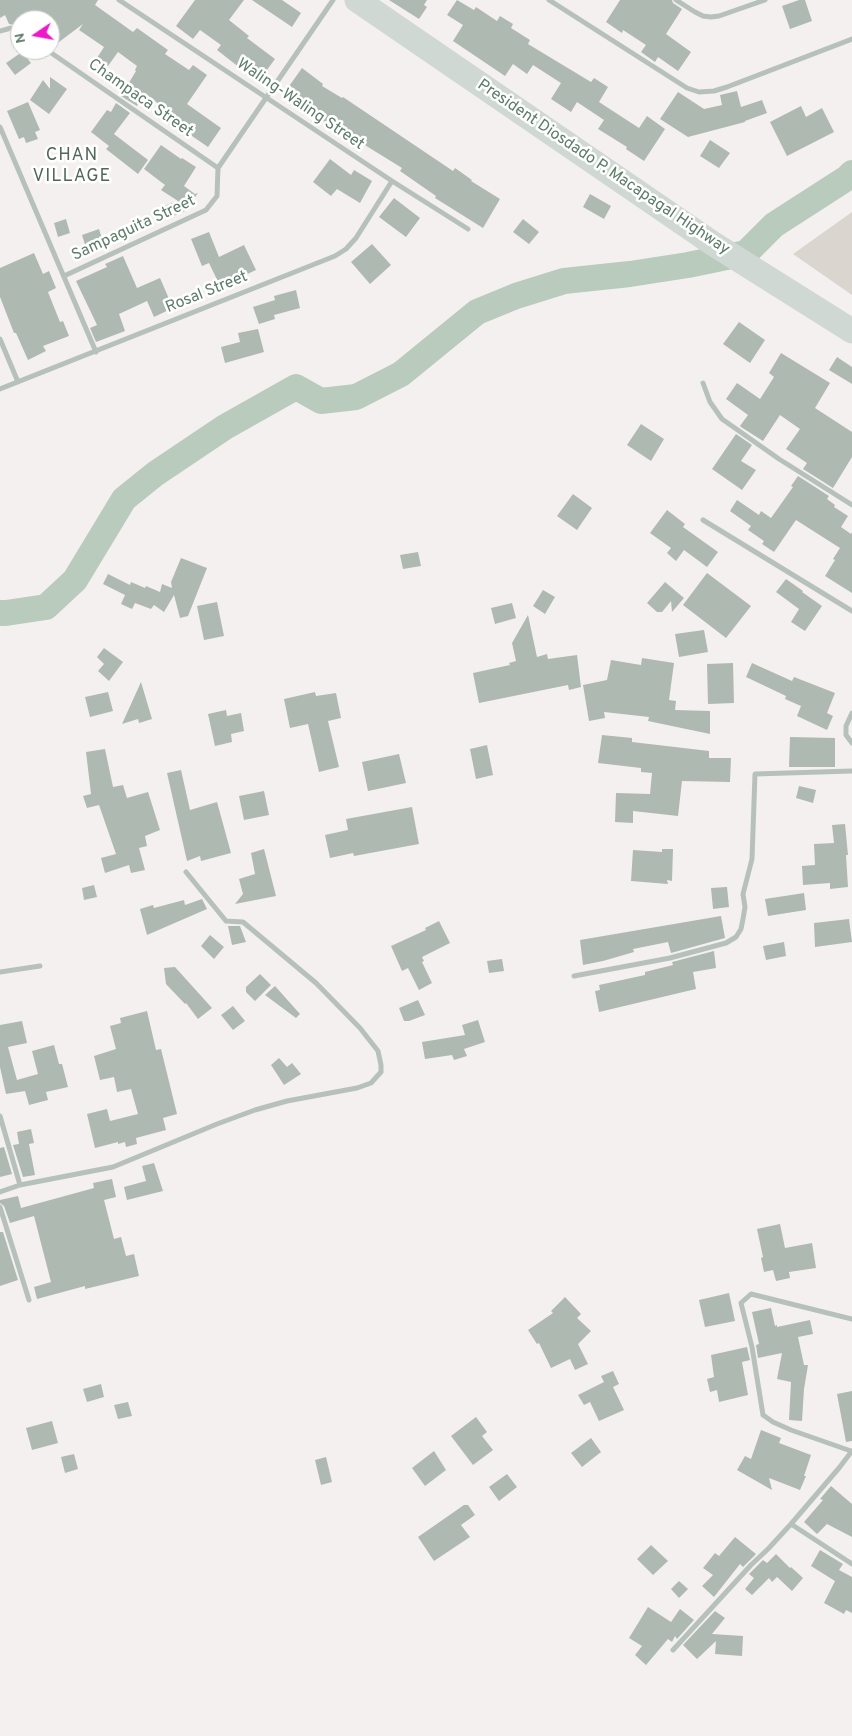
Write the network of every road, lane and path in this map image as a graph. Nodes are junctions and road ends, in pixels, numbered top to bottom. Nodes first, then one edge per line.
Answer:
1 (119, 0) edge
2 (333, 0) edge
3 (358, 0) edge
4 (549, 0) edge
5 (676, 0) edge
6 (765, 0) edge
7 (852, 39) edge
8 (60, 59) edge
9 (267, 97) junction
10 (0, 128) edge
11 (218, 168) junction
12 (392, 181) junction
13 (468, 229) dead end
14 (64, 276) junction
15 (852, 331) edge
16 (0, 339) edge
17 (96, 352) junction
18 (18, 382) junction
19 (704, 383) dead end
20 (0, 389) edge
21 (852, 505) edge
22 (703, 520) dead end
23 (852, 611) edge
24 (852, 713) edge
25 (852, 744) edge
26 (852, 771) edge
27 (186, 872) dead end
28 (40, 966) dead end
29 (0, 972) edge
30 (574, 976) dead end
31 (0, 1116) edge
32 (20, 1185) junction
33 (0, 1192) edge
34 (0, 1207) edge
35 (29, 1300) dead end
36 (852, 1320) edge
37 (852, 1451) edge
38 (790, 1524) junction
39 (852, 1564) edge
40 (673, 1650) dead end

1 - 9 street, Waling-Waling Street
2 - 9 street
3 - 15 highway, President Diosdado P. Macapagal Highway
4 - 7 street
5 - 6 street
8 - 11 street, Champaca Street
9 - 11 street
9 - 12 street, Waling-Waling Street
10 - 14 street
11 - 14 street, Sampaguita Street
12 - 13 street, Waling-Waling Street
12 - 17 street, Rosal Street
14 - 17 street
16 - 18 street
17 - 18 street, Rosal Street
18 - 20 street, Rosal Street
19 - 21 street
22 - 23 street
24 - 25 street
26 - 30 street
27 - 32 street
28 - 29 street
31 - 32 street
32 - 33 street
34 - 35 street
36 - 37 street
37 - 38 street
38 - 39 street
38 - 40 street

